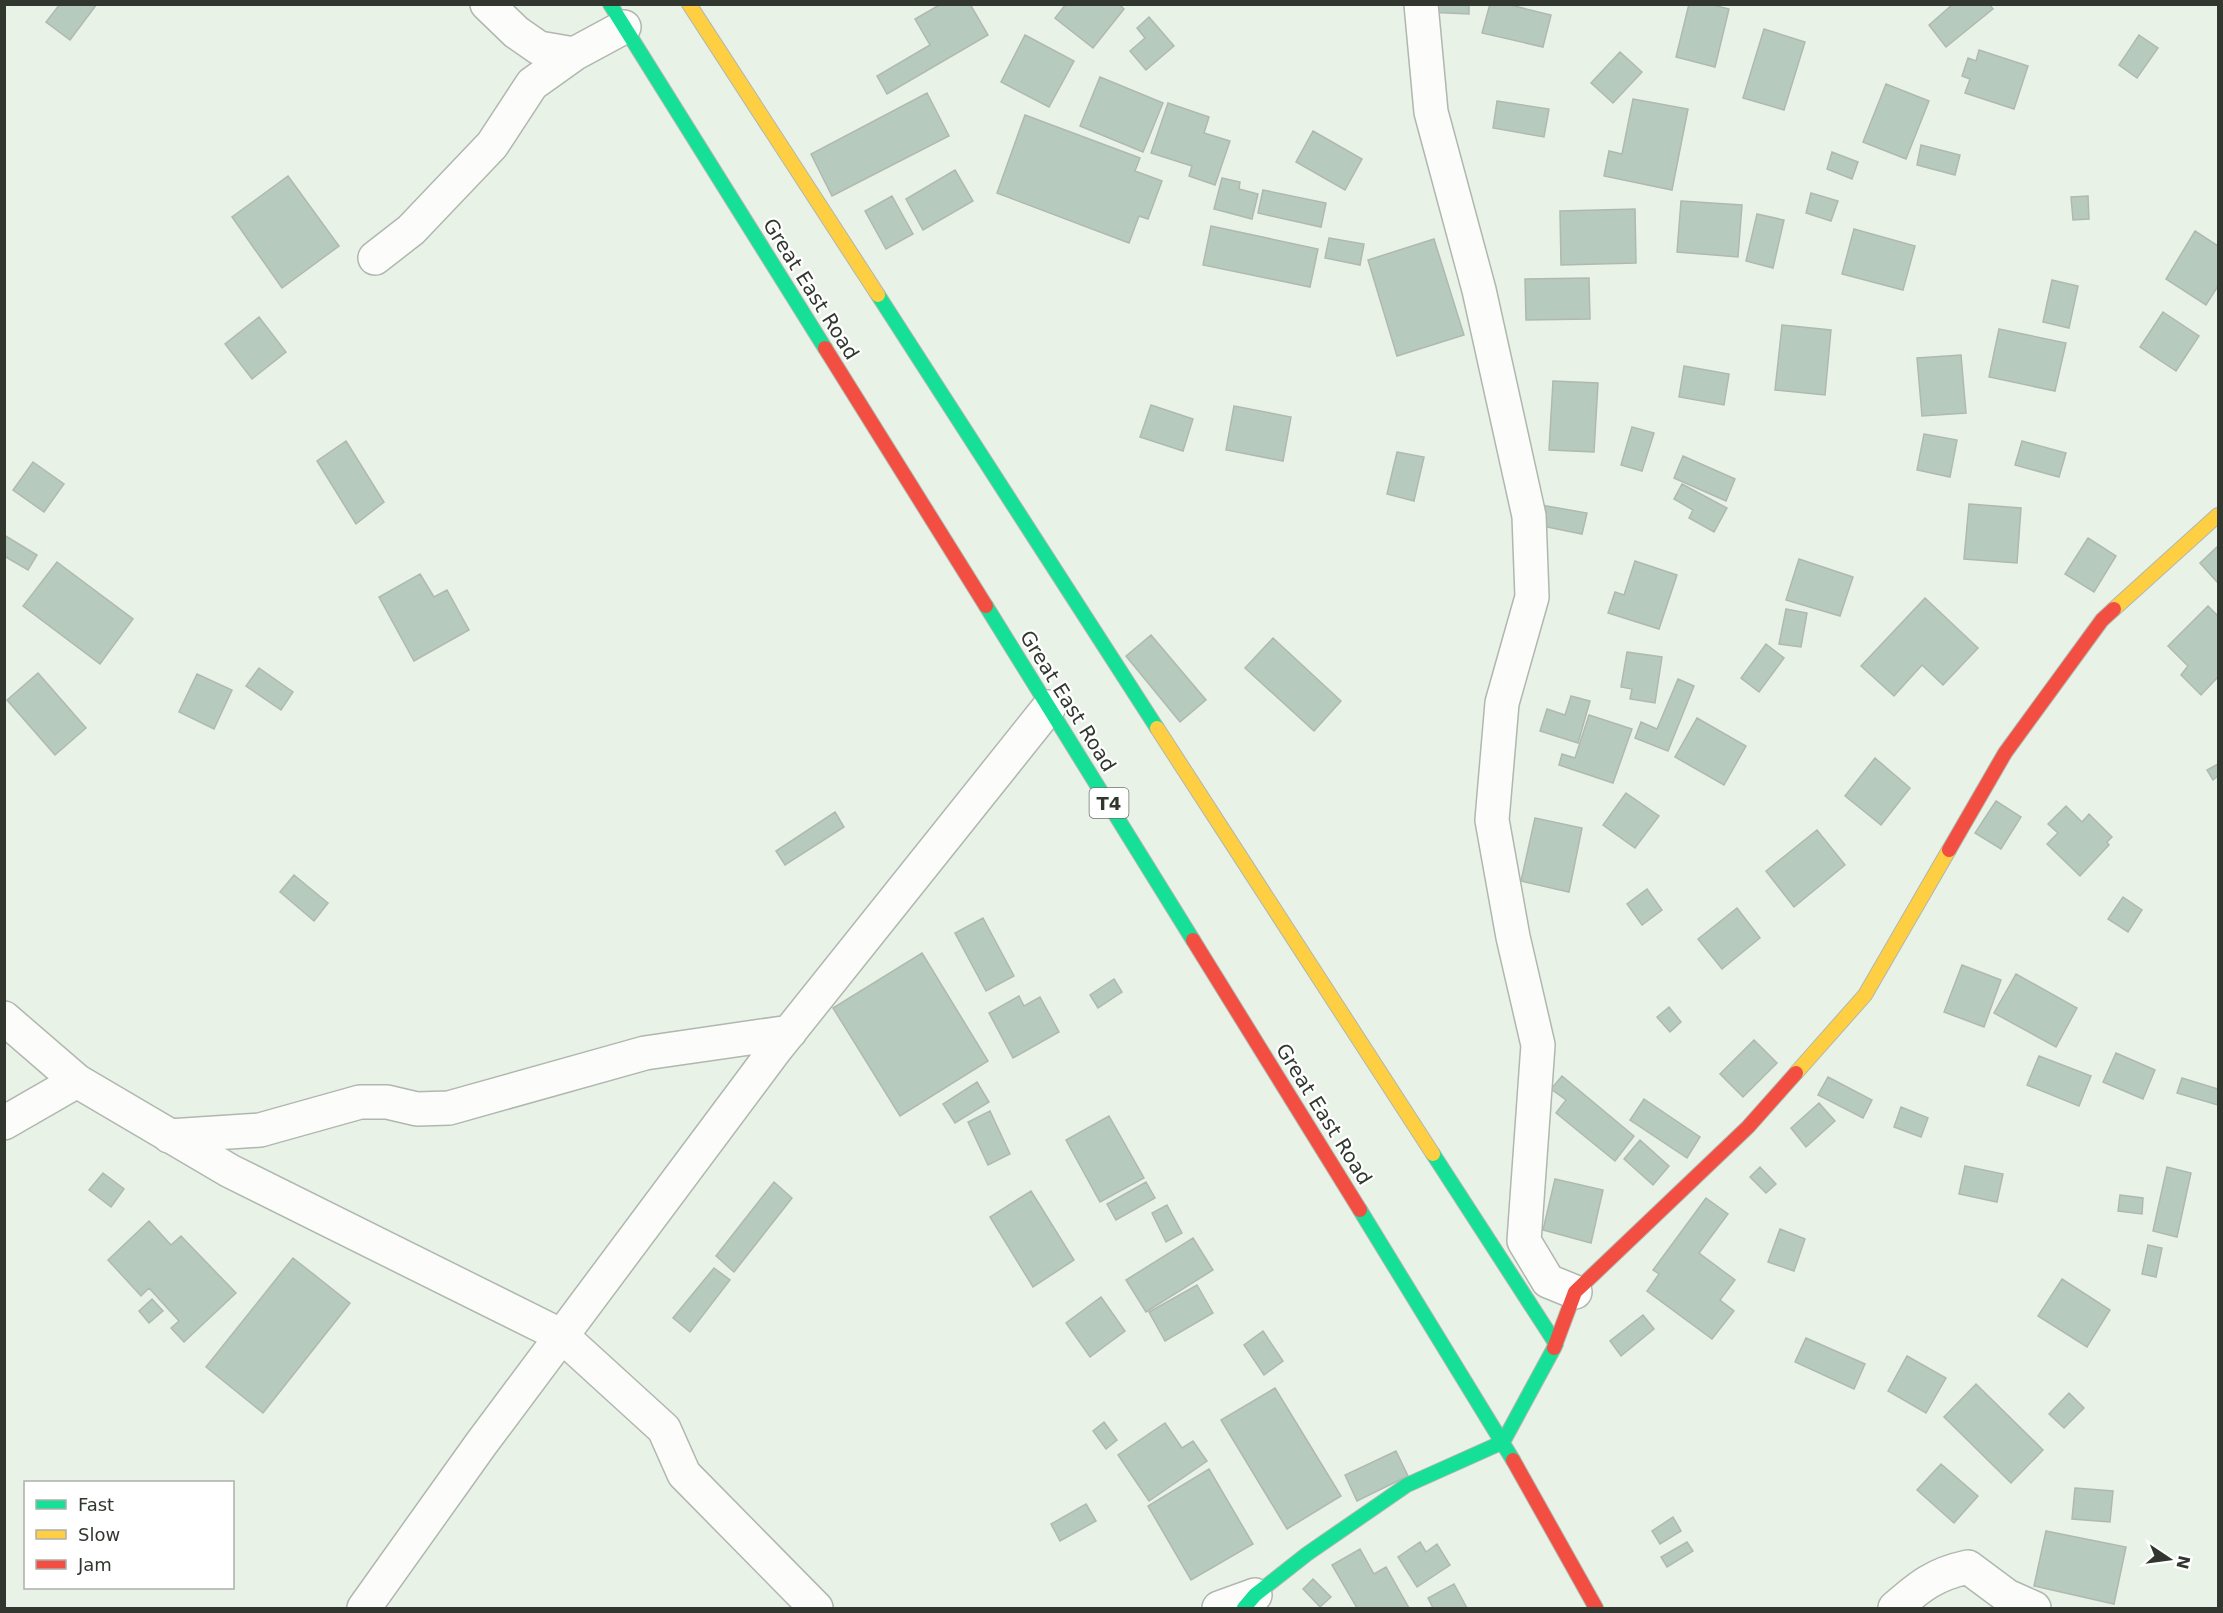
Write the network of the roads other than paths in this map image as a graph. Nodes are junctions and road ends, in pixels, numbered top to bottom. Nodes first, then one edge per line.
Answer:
1 (487, 4) edge
2 (689, 4) edge
3 (1421, 4) edge
4 (617, 16) edge
5 (574, 54) junction
6 (375, 258) dead end
7 (2218, 515) edge
8 (1049, 707) junction
9 (4, 1018) edge
10 (790, 1032) junction
11 (77, 1081) junction
12 (4, 1123) edge
13 (169, 1136) junction
14 (1575, 1292) junction
15 (562, 1336) junction
16 (1556, 1344) junction
17 (1503, 1442) junction
18 (1249, 1602) edge
19 (364, 1608) edge
20 (816, 1608) edge
21 (1219, 1608) edge
22 (1596, 1608) edge
23 (1895, 1608) edge
24 (2034, 1608) edge

1 - 5 street
2 - 16 main road
3 - 14 street
4 - 5 street
4 - 8 main road, Great East Road / T4
5 - 6 street
7 - 14 main road
8 - 10 street
8 - 17 main road, Great East Road / T4
9 - 11 street
10 - 13 street
10 - 15 street
11 - 12 street
11 - 13 street
13 - 15 street
14 - 16 main road
15 - 19 street
15 - 20 street
16 - 17 main road
17 - 18 main road
17 - 22 main road, Great East Road / T4
18 - 21 street
23 - 24 street

